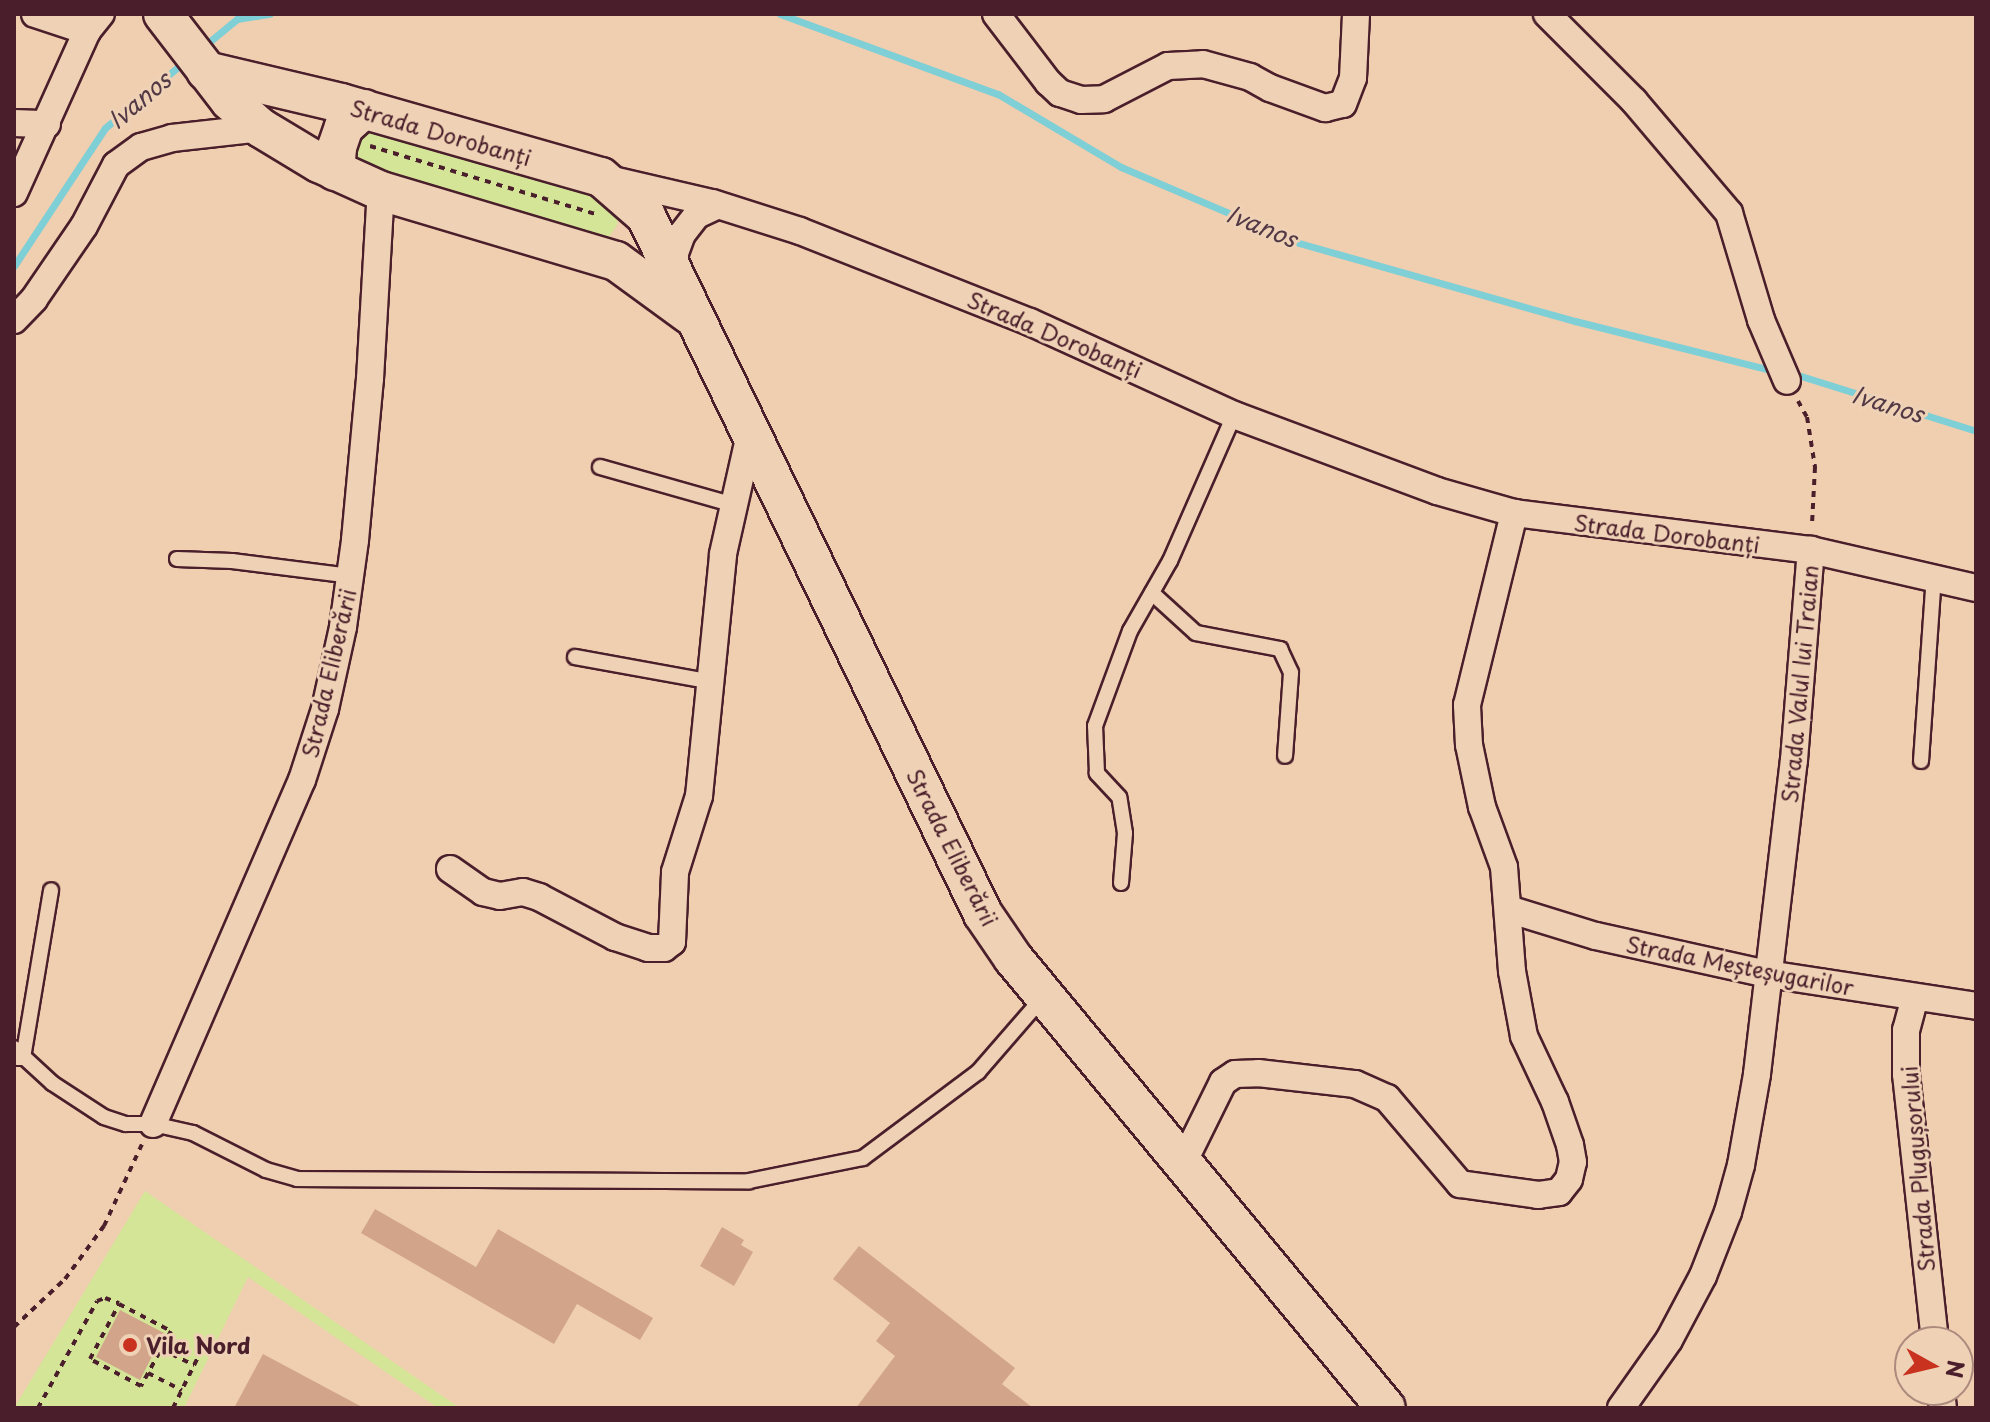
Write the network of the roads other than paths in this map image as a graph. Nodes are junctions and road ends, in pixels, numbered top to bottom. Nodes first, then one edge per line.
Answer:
1 (35, 14) edge
2 (996, 14) edge
3 (1356, 14) edge
4 (1547, 14) edge
5 (164, 16) edge
6 (94, 22) edge
7 (206, 71) junction
8 (14, 123) edge
9 (47, 124) junction
10 (261, 128) junction
11 (347, 139) junction
12 (601, 177) junction
13 (381, 191) junction
14 (14, 193) edge
15 (718, 205) junction
16 (615, 208) junction
17 (604, 257) junction
18 (675, 275) junction
19 (695, 319) junction
20 (14, 320) edge
21 (1787, 381) road end
22 (1234, 415) junction
23 (751, 430) junction
24 (600, 467) dead end
25 (734, 505) junction
26 (1514, 513) junction
27 (1811, 550) junction
28 (177, 559) dead end
29 (350, 576) junction
30 (1934, 577) junction
31 (1976, 588) edge
32 (1152, 593) junction
33 (575, 657) dead end
34 (712, 682) junction
35 (1285, 756) dead end
36 (1921, 761) dead end
37 (450, 869) dead end
38 (1121, 883) dead end
39 (51, 890) dead end
40 (1508, 909) junction
41 (1768, 974) junction
42 (1044, 995) junction
43 (1915, 997) junction
44 (1976, 1006) edge
45 (17, 1055) edge
46 (153, 1124) junction
47 (1183, 1163) junction
48 (1933, 1326) edge
49 (1386, 1408) edge
50 (1621, 1408) edge

1 - 6 street
2 - 3 street
4 - 21 street
5 - 7 street
6 - 9 street
7 - 10 street, Strada Eliberării
7 - 11 street, Strada Dorobanți
8 - 9 street
9 - 14 street
10 - 11 street, Strada Eliberării
10 - 20 street
11 - 12 street, Strada Dorobanți
11 - 13 street, Strada Eliberării
12 - 15 street, Strada Dorobanți
12 - 16 street, Strada Eliberării
13 - 17 street, Strada Eliberării
13 - 29 street, Strada Eliberării
15 - 18 street
15 - 22 street, Strada Dorobanți
16 - 17 street
16 - 18 street, Strada Eliberării
17 - 19 street, Strada Eliberării
18 - 19 street, Strada Eliberării
19 - 23 street, Strada Eliberării
22 - 26 street, Strada Dorobanți
22 - 32 lane
23 - 25 street
23 - 42 street, Strada Eliberării
24 - 25 lane
25 - 34 street
26 - 27 street, Strada Dorobanți
26 - 40 street
27 - 30 street, Strada Dorobanți
27 - 41 street, Strada Valul lui Traian
28 - 29 lane
29 - 46 street, Strada Eliberării
30 - 31 street, Strada Dorobanți
30 - 36 lane
32 - 35 lane
32 - 38 lane
33 - 34 lane
34 - 37 street
39 - 45 lane
40 - 41 street, Strada Meșteșugarilor
40 - 47 street
41 - 43 street, Strada Meșteșugarilor
41 - 50 street, Strada Valul lui Traian
42 - 46 lane
42 - 47 street, Strada Eliberării
43 - 44 street, Strada Meșteșugarilor
43 - 48 street, Strada Plugușorului
45 - 46 lane
47 - 49 street, Strada Eliberării

